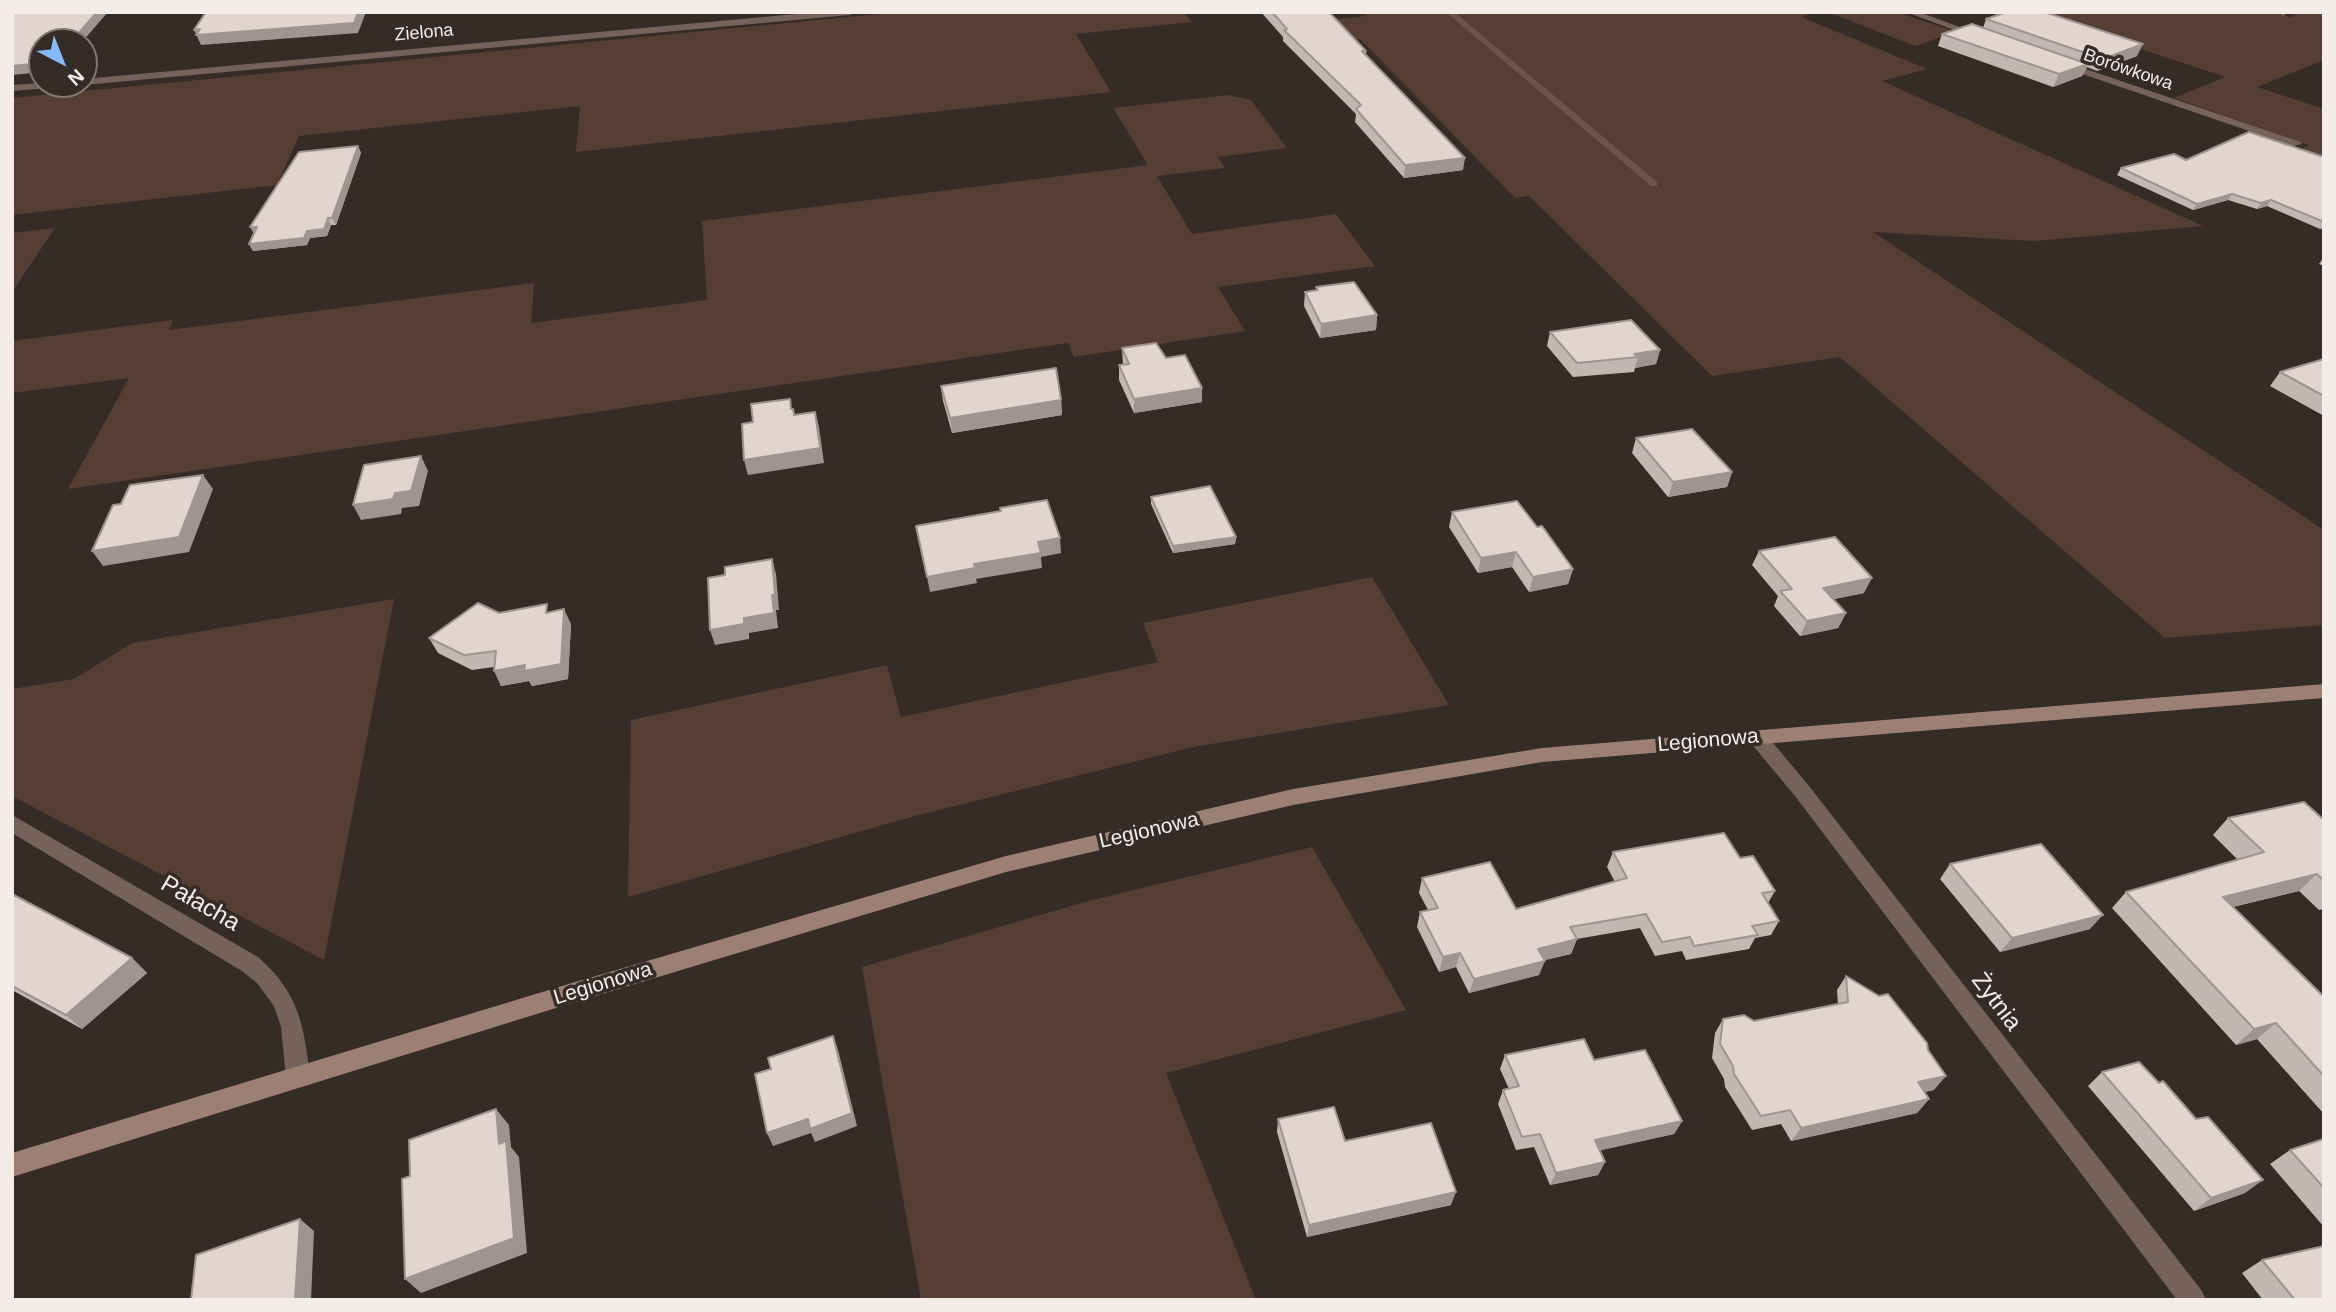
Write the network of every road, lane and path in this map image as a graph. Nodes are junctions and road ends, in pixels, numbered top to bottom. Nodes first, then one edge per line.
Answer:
1 (850, 12) edge
2 (1910, 12) edge
3 (740, 17) edge
4 (1987, 39) edge
5 (2052, 61) edge
6 (98, 81) edge
7 (2297, 144) dead end
8 (2324, 691) edge
9 (1757, 737) junction
10 (12, 823) edge
11 (298, 1077) junction
12 (12, 1164) edge
13 (2193, 1300) edge

1 - 3 street, Zielona
2 - 4 street
3 - 6 street, Zielona
5 - 7 street, Borówkowa
8 - 9 main road, Legionowa
9 - 11 main road, Legionowa
9 - 13 street, Żytnia
10 - 11 street, Pałacha
11 - 12 main road, Legionowa

